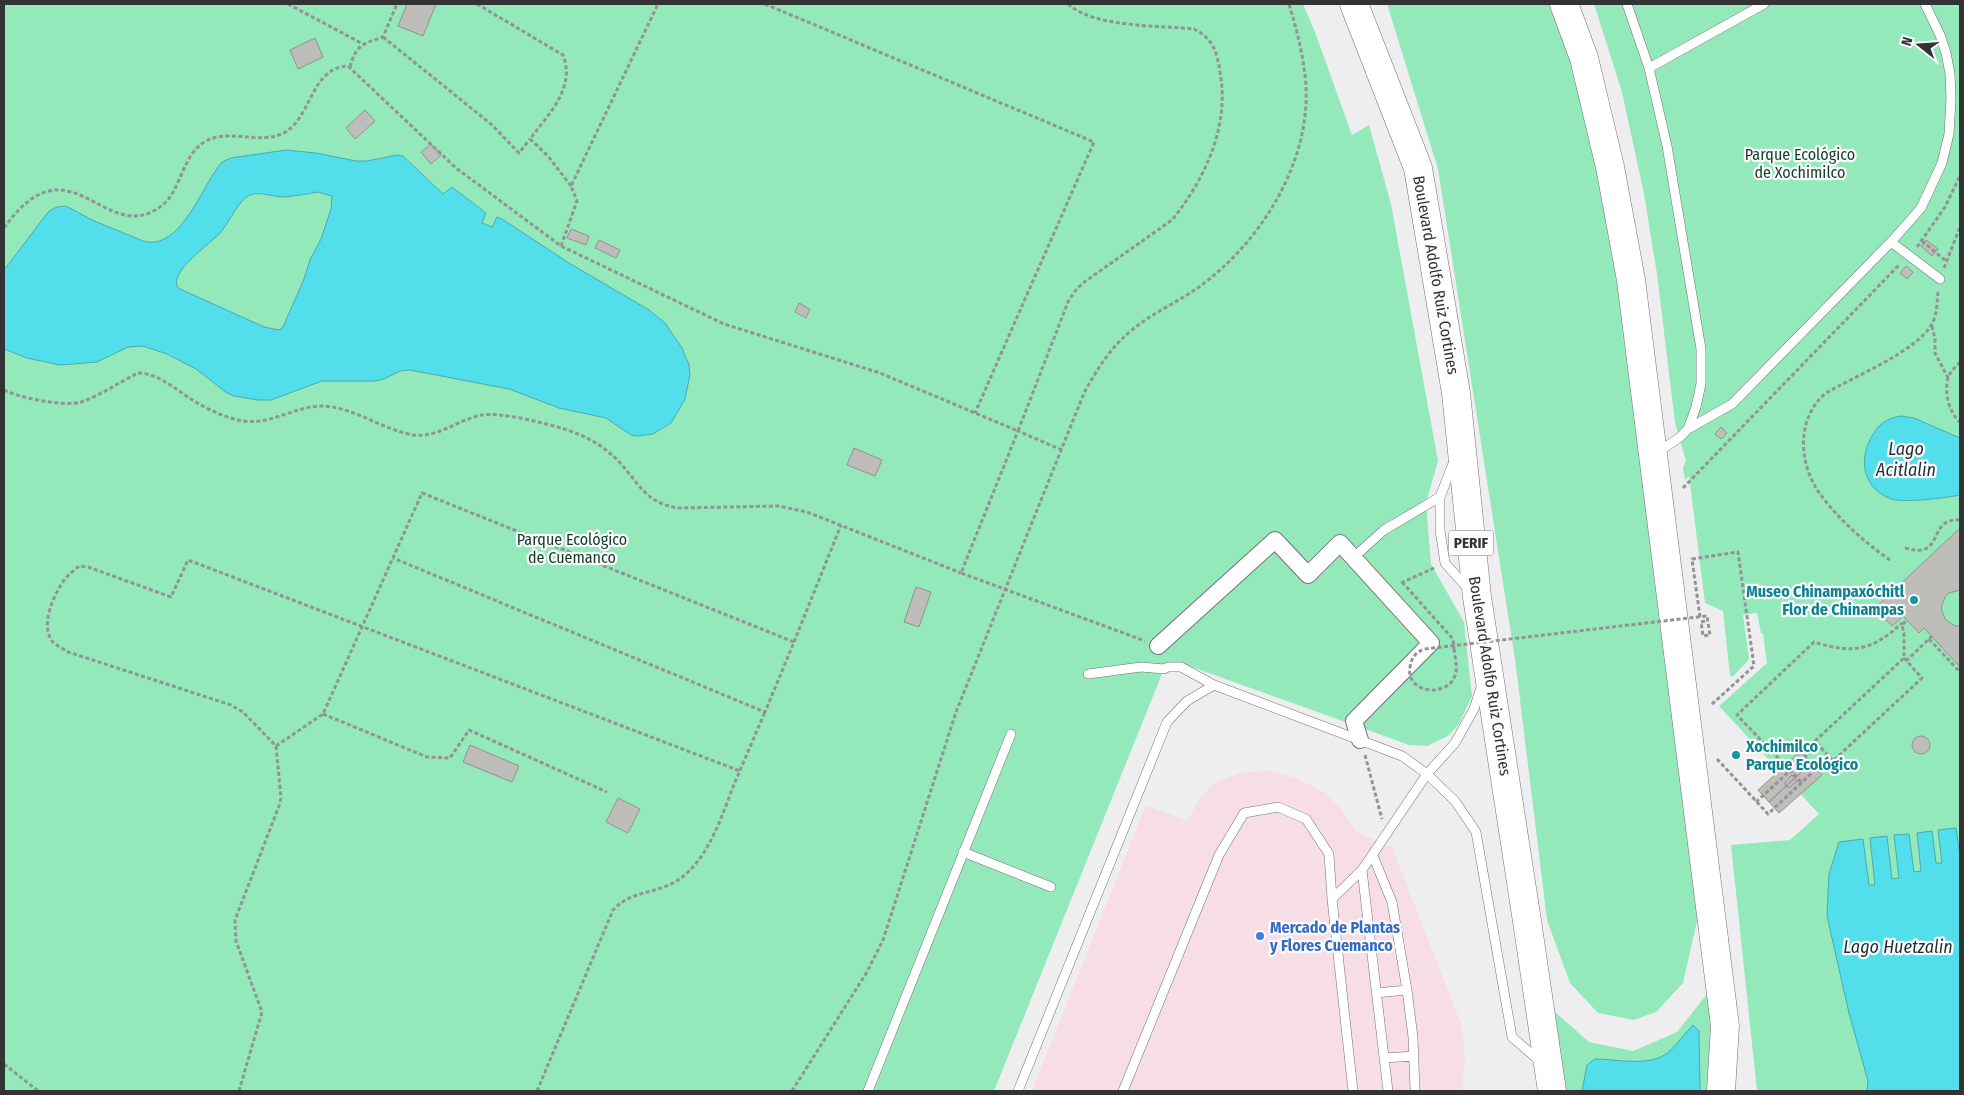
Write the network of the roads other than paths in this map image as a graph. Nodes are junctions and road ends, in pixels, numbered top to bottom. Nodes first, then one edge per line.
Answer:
1 (1354, 4) edge
2 (1564, 4) edge
3 (1627, 4) edge
4 (1764, 4) edge
5 (1925, 4) edge
6 (1648, 68) junction
7 (1891, 242) junction
8 (1940, 279) road end
9 (1688, 429) junction
10 (1461, 445) junction
11 (1653, 456) junction
12 (1440, 497) junction
13 (1354, 558) junction
14 (1477, 597) junction
15 (1158, 646) road end
16 (1488, 666) junction
17 (1088, 674) dead end
18 (1214, 685) junction
19 (1011, 734) dead end
20 (1360, 740) junction
21 (1427, 774) junction
22 (963, 852) junction
23 (1373, 856) junction
24 (1362, 870) junction
25 (1051, 887) dead end
26 (1332, 899) junction
27 (1407, 990) junction
28 (1376, 993) junction
29 (1414, 1056) junction
30 (1384, 1058) junction
31 (1551, 1081) edge
32 (868, 1091) edge
33 (1018, 1091) edge
34 (1123, 1091) edge
35 (1353, 1091) edge
36 (1388, 1091) edge
37 (1415, 1091) edge
38 (1721, 1091) edge

1 - 10 highway, Boulevard Adolfo Ruiz Cortines / PERIF
2 - 11 highway
3 - 6 lane
4 - 6 lane
5 - 7 lane
6 - 9 lane
7 - 8 lane
7 - 9 lane
9 - 11 lane
10 - 12 lane
10 - 14 highway, Boulevard Adolfo Ruiz Cortines / PERIF
11 - 38 highway
12 - 13 lane
12 - 14 lane
13 - 15 street
13 - 20 street
14 - 16 highway, Boulevard Adolfo Ruiz Cortines / PERIF
16 - 21 lane
16 - 31 highway, Boulevard Adolfo Ruiz Cortines / PERIF
17 - 18 lane
18 - 20 lane
18 - 33 lane
19 - 22 lane
20 - 21 lane
21 - 23 lane
21 - 31 lane
22 - 25 lane
22 - 32 lane
23 - 24 lane
23 - 27 lane
24 - 26 lane
24 - 28 lane
26 - 34 lane
26 - 35 lane
27 - 28 lane
27 - 29 lane
28 - 30 lane
29 - 30 lane
29 - 37 lane
30 - 36 lane

